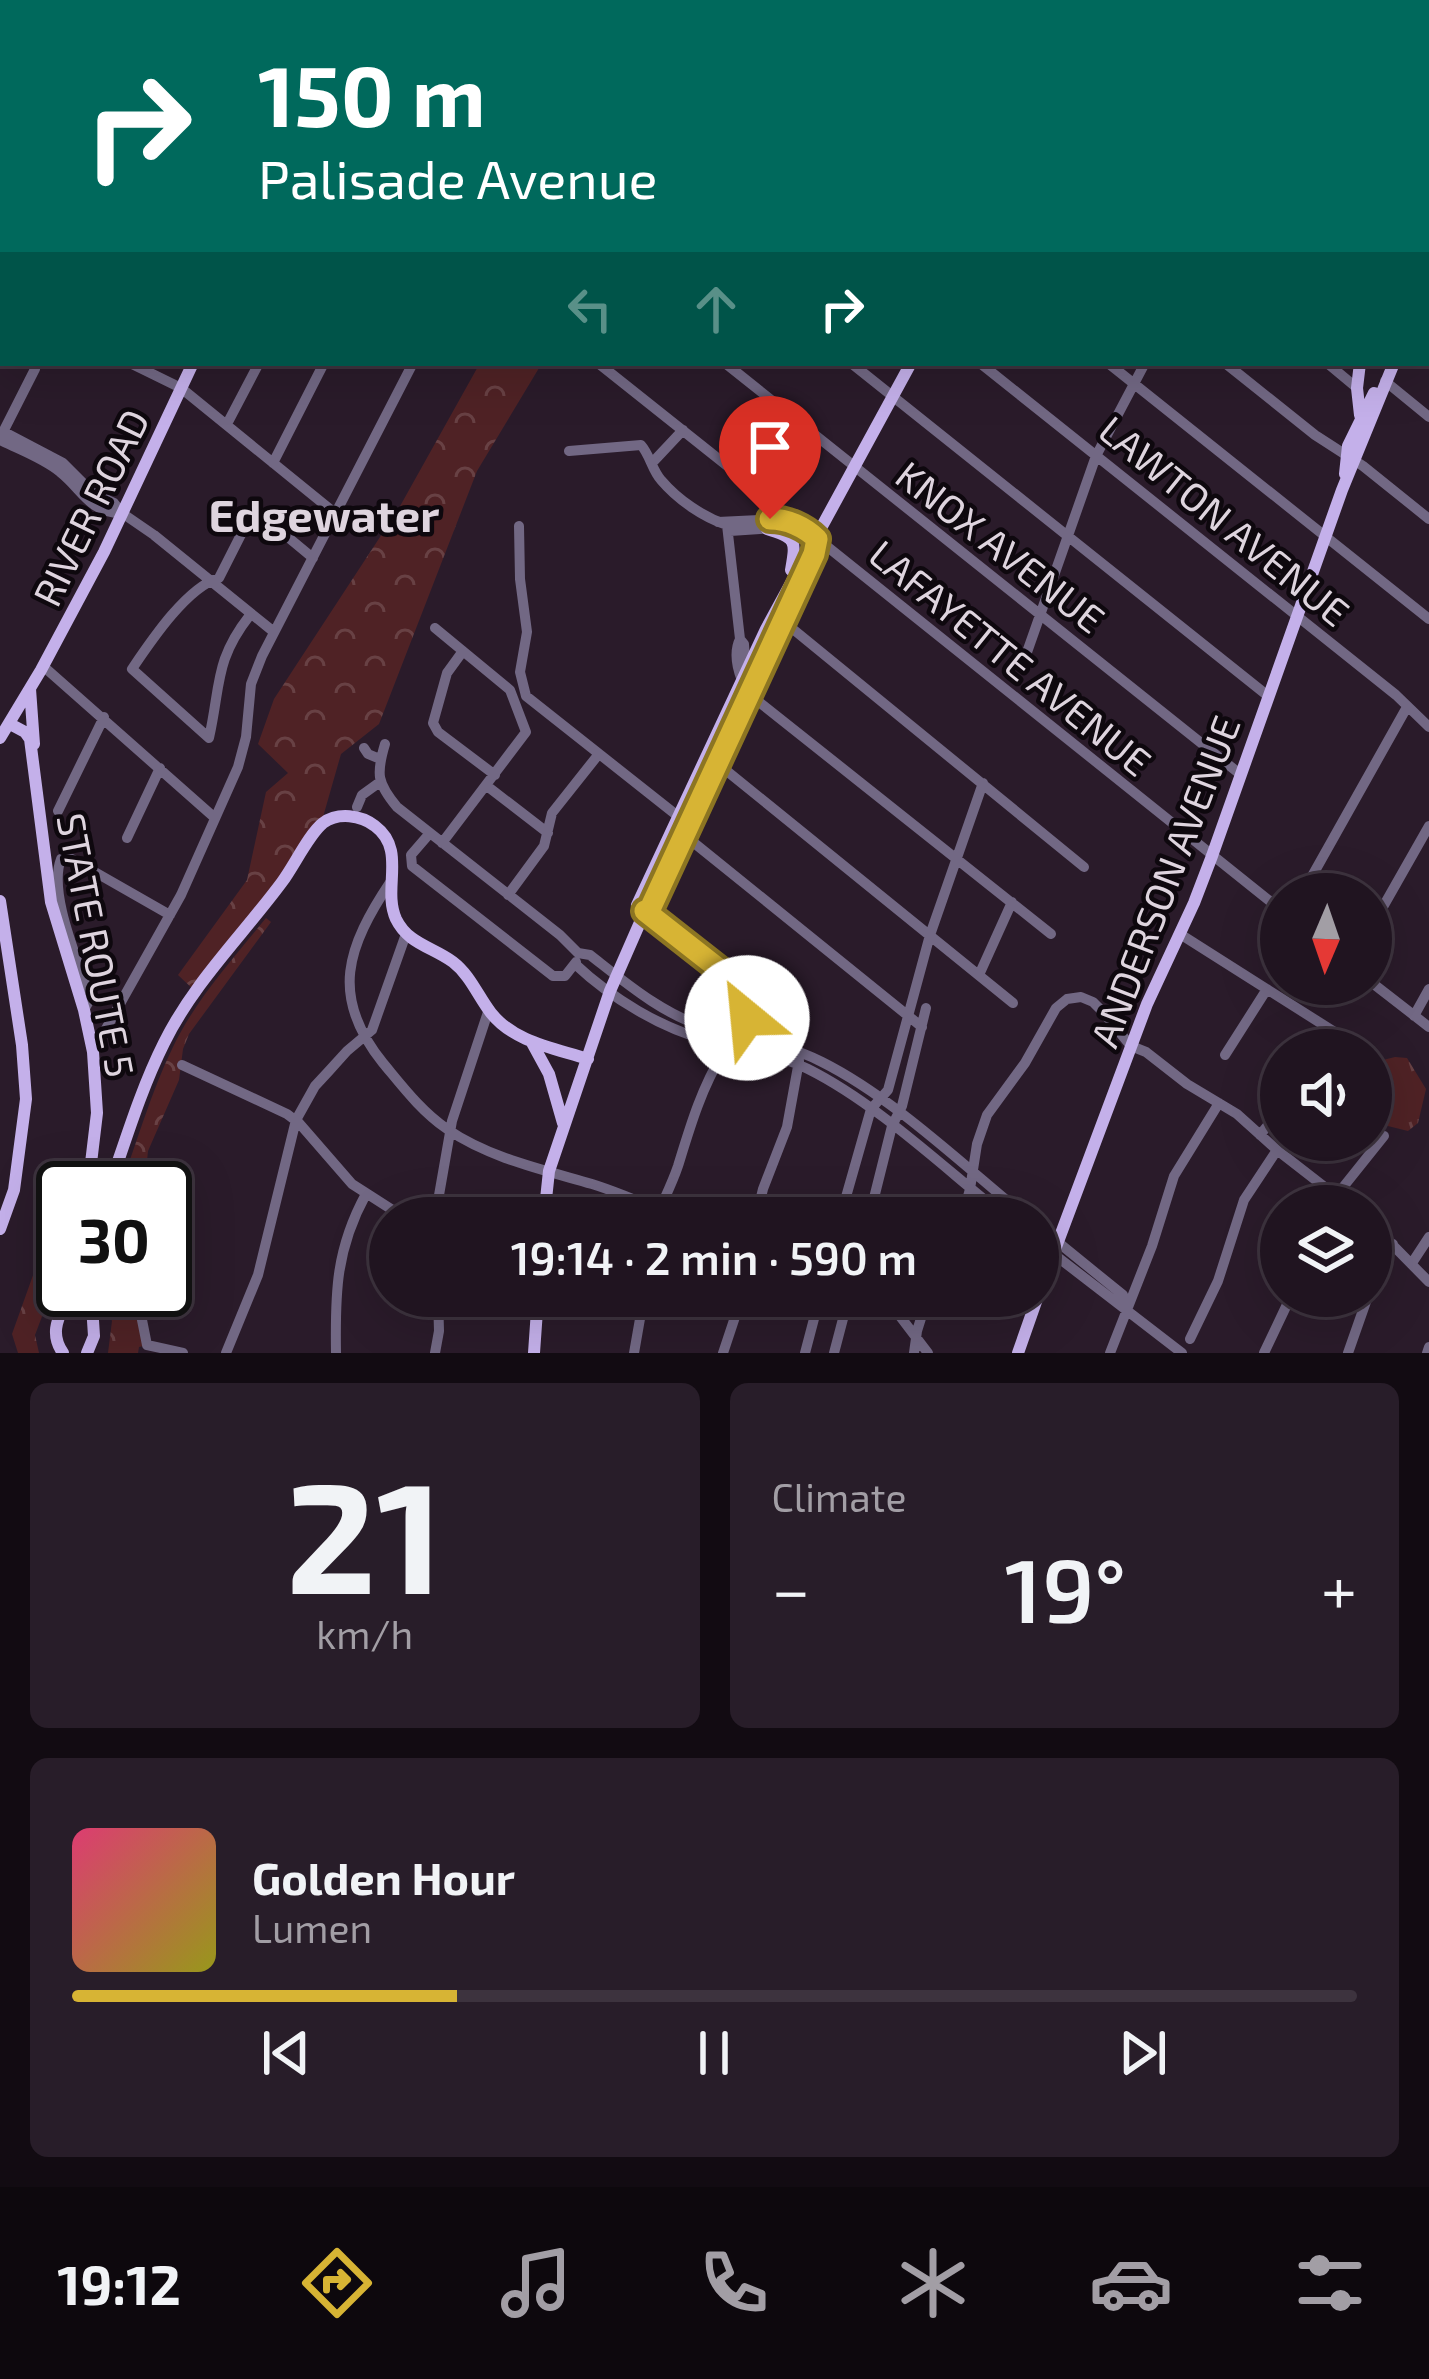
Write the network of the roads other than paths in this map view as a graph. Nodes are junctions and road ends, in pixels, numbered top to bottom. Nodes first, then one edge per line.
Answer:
1 (136, 366) edge
2 (192, 366) edge
3 (257, 366) edge
4 (322, 366) edge
5 (411, 366) edge
6 (602, 366) edge
7 (729, 366) edge
8 (855, 366) edge
9 (909, 366) edge
10 (984, 366) edge
11 (1112, 366) edge
12 (1143, 366) edge
13 (1229, 366) edge
14 (1331, 366) edge
15 (1360, 366) edge
16 (1392, 366) edge
17 (35, 369) dead end
18 (1384, 381) junction
19 (1133, 383) junction
20 (181, 388) junction
21 (1357, 388) junction
22 (892, 395) junction
23 (1429, 417) edge
24 (1360, 418) junction
25 (226, 424) junction
26 (682, 430) junction
27 (1363, 436) junction
28 (1, 437) edge
29 (569, 451) dead end
30 (1350, 455) junction
31 (1096, 456) junction
32 (273, 463) junction
33 (652, 463) junction
34 (853, 467) junction
35 (775, 508) dead end
36 (122, 513) junction
37 (335, 514) junction
38 (1429, 518) edge
39 (718, 522) junction
40 (519, 526) dead end
41 (767, 529) junction
42 (730, 531) junction
43 (1067, 535) junction
44 (1325, 537) junction
45 (817, 539) junction
46 (313, 558) junction
47 (210, 580) junction
48 (788, 585) junction
49 (250, 615) junction
50 (1039, 615) junction
51 (1296, 617) junction
52 (1429, 619) edge
53 (783, 621) junction
54 (435, 628) dead end
55 (274, 632) junction
56 (463, 651) junction
57 (1026, 655) dead end
58 (43, 666) junction
59 (745, 687) junction
60 (29, 689) junction
61 (1268, 696) junction
62 (1407, 707) junction
63 (104, 717) junction
64 (10, 724) junction
65 (1429, 727) edge
66 (0, 737) edge
67 (385, 743) dead end
68 (364, 748) dead end
69 (710, 749) junction
70 (598, 755) junction
71 (33, 758) junction
72 (380, 759) junction
73 (717, 763) junction
74 (160, 768) junction
75 (1240, 774) junction
76 (491, 780) junction
77 (380, 782) junction
78 (983, 783) junction
79 (357, 807) dead end
80 (58, 811) dead end
81 (215, 818) junction
82 (683, 825) junction
83 (1429, 826) edge
84 (430, 833) junction
85 (548, 833) junction
86 (127, 838) dead end
87 (442, 843) junction
88 (1212, 856) junction
89 (957, 858) junction
90 (1084, 867) dead end
91 (1314, 873) edge
92 (393, 878) junction
93 (1392, 891) edge
94 (1260, 894) edge
95 (508, 895) junction
96 (0, 901) edge
97 (1012, 902) junction
98 (645, 911) junction
99 (170, 915) junction
100 (406, 934) junction
101 (929, 934) junction
102 (1051, 934) dead end
103 (1180, 934) junction
104 (577, 958) junction
105 (979, 975) junction
106 (617, 976) junction
107 (1260, 985) edge
108 (1429, 989) edge
109 (610, 991) junction
110 (1392, 999) edge
111 (1260, 1000) edge
112 (1013, 1003) dead end
113 (1293, 1005) edge
114 (926, 1008) dead end
115 (84, 1010) junction
116 (489, 1010) junction
117 (908, 1016) junction
118 (1414, 1016) junction
119 (922, 1027) junction
120 (1429, 1028) edge
121 (1331, 1029) edge
122 (739, 1034) junction
123 (364, 1039) junction
124 (531, 1041) junction
125 (729, 1046) junction
126 (1131, 1046) junction
127 (93, 1052) junction
128 (1225, 1054) dead end
129 (800, 1058) junction
130 (588, 1059) junction
131 (182, 1065) dead end
132 (1219, 1103) junction
133 (875, 1104) junction
134 (899, 1113) junction
135 (296, 1120) junction
136 (892, 1126) junction
137 (450, 1131) junction
138 (563, 1134) junction
139 (1260, 1135) edge
140 (91, 1161) edge
141 (119, 1161) edge
142 (1270, 1161) edge
143 (1289, 1161) edge
144 (1364, 1161) edge
145 (549, 1171) junction
146 (971, 1172) junction
147 (1315, 1185) edge
148 (1345, 1185) edge
149 (970, 1189) junction
150 (366, 1194) junction
151 (371, 1197) edge
152 (439, 1197) edge
153 (546, 1197) edge
154 (624, 1197) edge
155 (665, 1197) edge
156 (761, 1197) edge
157 (846, 1197) edge
158 (874, 1197) edge
159 (968, 1197) edge
160 (980, 1197) edge
161 (1002, 1197) edge
162 (0, 1229) edge
163 (1429, 1237) edge
164 (1059, 1240) edge
165 (1393, 1244) edge
166 (1059, 1250) edge
167 (1412, 1263) junction
168 (1429, 1282) edge
169 (1126, 1311) junction
170 (59, 1317) edge
171 (93, 1317) edge
172 (141, 1317) edge
173 (439, 1317) edge
174 (537, 1317) edge
175 (640, 1317) edge
176 (735, 1317) edge
177 (814, 1317) edge
178 (843, 1317) edge
179 (901, 1317) edge
180 (921, 1317) edge
181 (1031, 1317) edge
182 (1281, 1317) edge
183 (1361, 1317) edge
184 (918, 1339) junction
185 (1190, 1339) dead end
186 (62, 1353) edge
187 (87, 1353) edge
188 (183, 1353) edge
189 (226, 1353) edge
190 (336, 1353) edge
191 (435, 1353) edge
192 (534, 1353) edge
193 (634, 1353) edge
194 (723, 1353) edge
195 (805, 1353) edge
196 (834, 1353) edge
197 (914, 1353) edge
198 (928, 1353) edge
199 (1018, 1353) edge
200 (1110, 1353) edge
201 (1182, 1353) edge
202 (1264, 1353) edge
203 (1348, 1353) edge

1 - 20 street
2 - 20 main road, RIVER ROAD
3 - 25 street
4 - 32 street
5 - 37 street
6 - 26 street
7 - 34 street, KNOX AVENUE
8 - 22 street
9 - 22 main road
10 - 31 street, LAWTON AVENUE
11 - 19 street
12 - 19 street
13 - 30 street
14 - 21 street
15 - 21 main road
16 - 18 main road, ANDERSON AVENUE
17 - 28 street
18 - 23 street
18 - 24 main road, ANDERSON AVENUE
18 - 27 main road, ANDERSON AVENUE
19 - 31 street
19 - 44 street
20 - 25 street
20 - 36 main road, RIVER ROAD
21 - 24 main road
21 - 30 main road
22 - 34 main road
22 - 43 street
24 - 27 main road
24 - 30 main road, ANDERSON AVENUE
25 - 32 street
26 - 33 street
26 - 35 street
27 - 30 main road, ANDERSON AVENUE
28 - 36 street
29 - 33 street
30 - 38 street
30 - 44 main road, ANDERSON AVENUE
31 - 43 street
31 - 51 street, LAWTON AVENUE
32 - 37 street
33 - 39 street
34 - 45 main road
34 - 50 street, KNOX AVENUE
36 - 47 street
36 - 58 main road, RIVER ROAD
37 - 46 street
39 - 42 street
39 - 45 street
40 - 70 street
41 - 42 street
41 - 45 street
41 - 48 main road
42 - 59 street
43 - 50 street
43 - 61 street
44 - 51 main road, ANDERSON AVENUE
44 - 52 street
45 - 48 main road
45 - 53 main road
45 - 88 street, LAFAYETTE AVENUE
46 - 47 street
46 - 55 street
47 - 49 street
47 - 49 street
48 - 53 main road
48 - 59 main road
49 - 55 street
50 - 57 street
50 - 75 street, KNOX AVENUE
51 - 61 main road, ANDERSON AVENUE
51 - 62 street, LAWTON AVENUE
53 - 59 main road
53 - 78 street
54 - 56 street
55 - 81 street
56 - 76 street
56 - 76 street
58 - 60 main road, RIVER ROAD
58 - 63 street
59 - 69 main road
59 - 73 main road
59 - 89 street
60 - 64 main road, RIVER ROAD
60 - 71 main road
61 - 75 main road, ANDERSON AVENUE
62 - 65 street, LAWTON AVENUE
62 - 91 street
63 - 74 street
63 - 80 street
64 - 66 main road, RIVER ROAD
64 - 71 main road, STATE ROUTE 5
67 - 72 street
68 - 72 street
69 - 73 street
69 - 82 main road
70 - 82 street
70 - 85 street
71 - 115 main road, STATE ROUTE 5
72 - 77 street
73 - 82 main road
73 - 101 street
74 - 81 street
74 - 86 street
75 - 88 main road, ANDERSON AVENUE
76 - 85 street
76 - 87 street
77 - 79 street
77 - 84 street
78 - 89 street
78 - 90 street
81 - 99 street
82 - 98 main road
82 - 117 street
83 - 93 street
84 - 87 street
84 - 104 street
85 - 95 street
87 - 95 street
88 - 94 street, LAFAYETTE AVENUE
88 - 103 main road, ANDERSON AVENUE
89 - 97 street
89 - 101 street
92 - 100 main road, STATE ROUTE 5
92 - 123 street
92 - 141 main road, STATE ROUTE 5
95 - 104 street
96 - 162 main road
97 - 102 street
97 - 105 street
98 - 106 main road
98 - 122 street
99 - 115 street
99 - 127 street
100 - 116 main road
100 - 123 street
101 - 105 street
101 - 117 street
103 - 107 street
103 - 126 main road, ANDERSON AVENUE
104 - 106 street
104 - 109 street
105 - 112 street
106 - 109 main road
106 - 122 street
108 - 118 street
109 - 125 street
109 - 130 main road
110 - 118 street
111 - 128 street
113 - 121 street
114 - 119 street
115 - 127 main road, STATE ROUTE 5
116 - 124 main road
116 - 137 street
117 - 119 street
117 - 133 street
118 - 120 street
119 - 134 street
122 - 125 street
122 - 129 street
123 - 135 street
123 - 137 street
124 - 130 main road
124 - 138 main road
125 - 129 street
125 - 155 street
126 - 132 street
126 - 146 street
126 - 164 main road, ANDERSON AVENUE
127 - 140 main road, STATE ROUTE 5
129 - 133 street
129 - 156 street
130 - 138 main road
131 - 135 street
132 - 139 street
132 - 169 street
133 - 134 street
133 - 136 street
133 - 157 street
134 - 136 street
134 - 146 street
135 - 150 street
135 - 189 street
136 - 149 street
136 - 158 street
137 - 145 street
137 - 152 street
138 - 145 main road
142 - 185 street
143 - 147 street
144 - 148 street
145 - 153 main road
145 - 154 street
146 - 149 street
146 - 161 street
149 - 159 street
149 - 160 street
150 - 151 street
150 - 190 street
163 - 167 street
165 - 167 street
166 - 169 street
167 - 168 street
169 - 200 street
169 - 201 street
170 - 186 main road
171 - 187 main road
172 - 188 street
173 - 191 street
174 - 192 main road
175 - 193 street
176 - 194 street
177 - 195 street
178 - 196 street
179 - 184 street
180 - 184 street
181 - 199 main road, ANDERSON AVENUE
182 - 202 street
183 - 203 street
184 - 197 street
184 - 198 street

